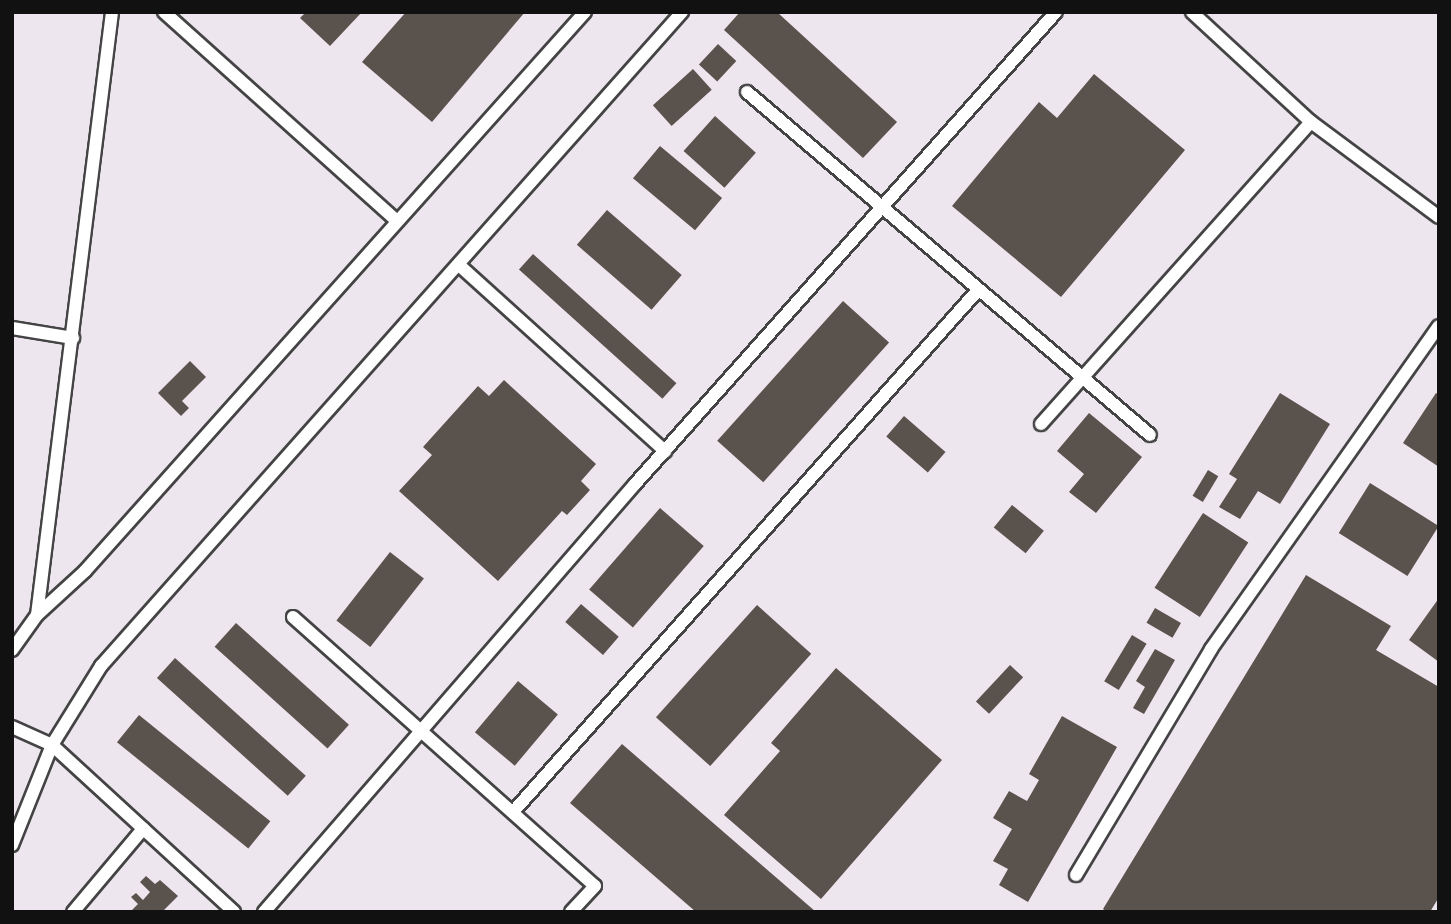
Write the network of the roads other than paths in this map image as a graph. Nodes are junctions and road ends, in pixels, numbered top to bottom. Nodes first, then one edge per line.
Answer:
1 (112, 12) edge
2 (164, 12) edge
3 (585, 12) edge
4 (682, 12) edge
5 (1056, 12) edge
6 (1192, 12) edge
7 (747, 92) dead end
8 (1311, 122) junction
9 (884, 206) junction
10 (1439, 217) edge
11 (396, 219) junction
12 (459, 265) junction
13 (979, 289) junction
14 (1439, 326) edge
15 (12, 328) edge
16 (73, 338) junction
17 (1082, 378) junction
18 (1041, 424) dead end
19 (1150, 435) dead end
20 (665, 451) junction
21 (37, 615) junction
22 (293, 617) dead end
23 (12, 650) edge
24 (12, 727) edge
25 (422, 730) junction
26 (52, 745) junction
27 (513, 812) junction
28 (143, 829) junction
29 (12, 845) edge
30 (1076, 875) dead end
31 (73, 912) edge
32 (234, 912) edge
33 (264, 912) edge
34 (571, 912) edge

1 - 16 lane
2 - 11 lane
3 - 11 lane
4 - 12 lane
5 - 9 lane
6 - 8 lane
7 - 9 lane
8 - 10 lane
8 - 17 lane
9 - 13 lane
9 - 20 lane
11 - 21 lane
12 - 20 lane
12 - 26 lane
13 - 17 lane
13 - 27 lane
14 - 30 lane
15 - 16 lane
16 - 21 lane
17 - 18 lane
17 - 19 lane
20 - 25 lane
21 - 23 lane
22 - 25 lane
24 - 26 lane
25 - 27 lane
25 - 33 lane
26 - 28 lane
26 - 29 lane
27 - 34 lane
28 - 31 lane
28 - 32 lane

